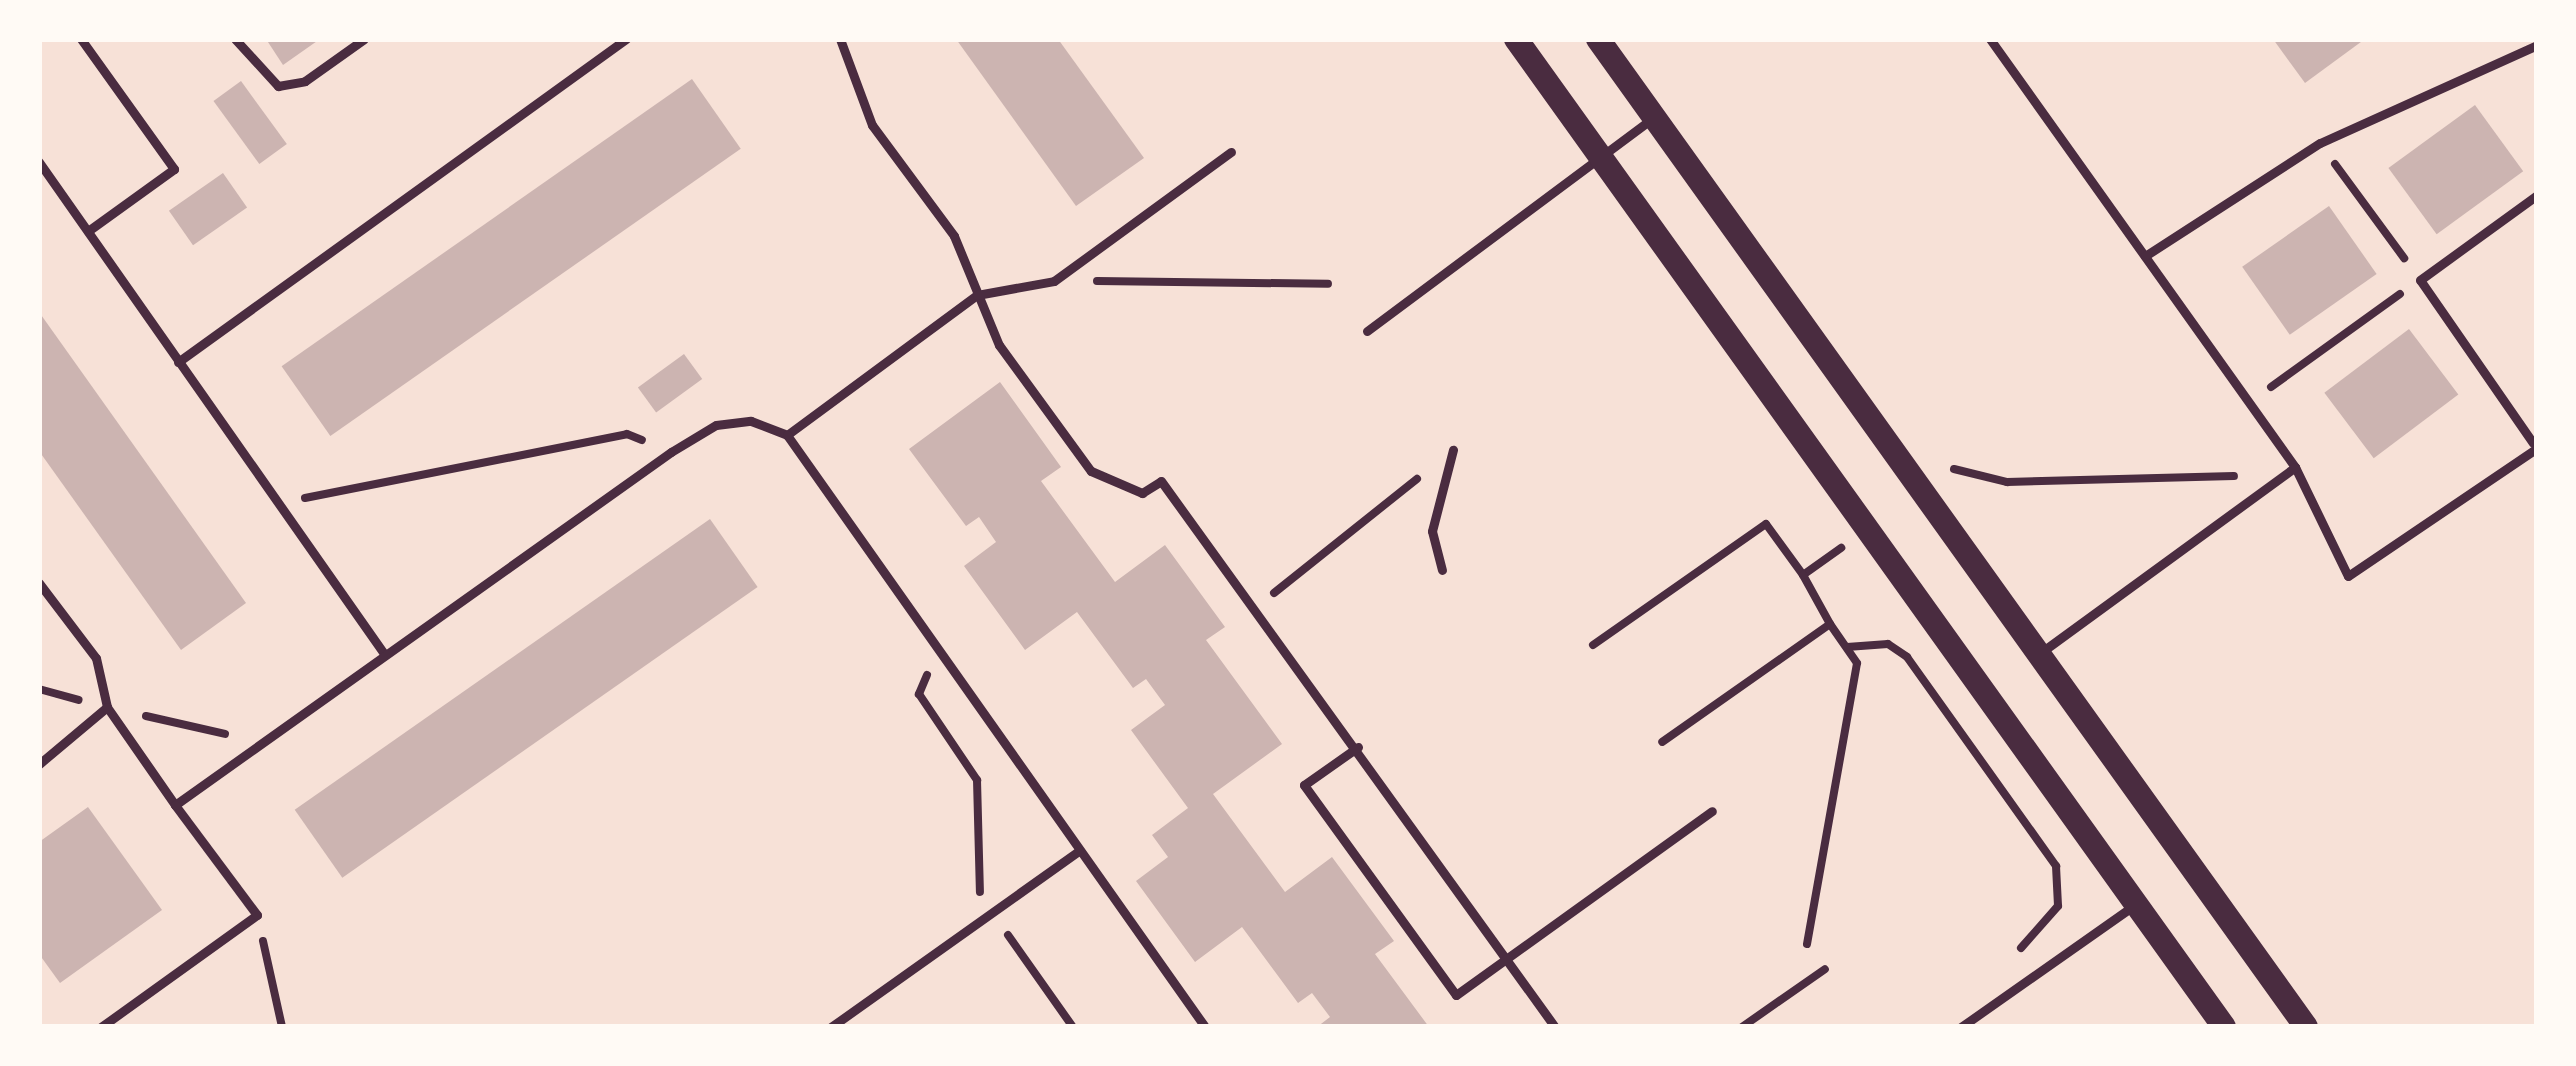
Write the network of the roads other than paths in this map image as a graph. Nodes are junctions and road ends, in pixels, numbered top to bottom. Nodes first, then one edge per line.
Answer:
1 (81, 39) edge
2 (235, 39) edge
3 (364, 39) edge
4 (626, 39) edge
5 (840, 39) edge
6 (1516, 39) edge
7 (1598, 39) edge
8 (1990, 39) edge
9 (2535, 49) edge
10 (1654, 117) junction
11 (1231, 152) dead end
12 (1600, 158) junction
13 (39, 162) edge
14 (2537, 195) edge
15 (88, 231) junction
16 (2145, 256) junction
17 (977, 295) junction
18 (1367, 331) dead end
19 (178, 362) junction
20 (788, 435) junction
21 (2535, 446) edge
22 (1453, 450) road end
23 (2295, 467) junction
24 (1442, 570) dead end
25 (39, 584) edge
26 (2038, 654) junction
27 (385, 655) junction
28 (107, 707) junction
29 (1358, 747) junction
30 (39, 764) edge
31 (175, 806) junction
32 (1712, 811) dead end
33 (1078, 851) junction
34 (2136, 904) junction
35 (1506, 959) junction
36 (100, 1027) edge
37 (831, 1027) edge
38 (1205, 1027) edge
39 (1555, 1027) edge
40 (1961, 1027) edge
41 (2224, 1027) edge
42 (2306, 1027) edge

1 - 15 lane
2 - 3 lane
4 - 19 lane
5 - 17 lane
6 - 12 main road
7 - 10 main road
8 - 16 lane
9 - 16 lane
10 - 12 lane
10 - 26 main road
11 - 17 lane
12 - 18 lane
12 - 34 main road
13 - 15 lane
14 - 21 lane
15 - 19 lane
16 - 23 lane
17 - 20 lane
17 - 29 lane
19 - 27 lane
20 - 27 lane
20 - 33 lane
21 - 23 lane
22 - 24 lane
23 - 26 lane
25 - 28 lane
26 - 42 main road
27 - 31 lane
28 - 30 lane
28 - 31 lane
29 - 35 lane
29 - 35 lane
31 - 36 lane
32 - 35 lane
33 - 37 lane
33 - 38 lane
34 - 40 lane
34 - 41 main road
35 - 39 lane

